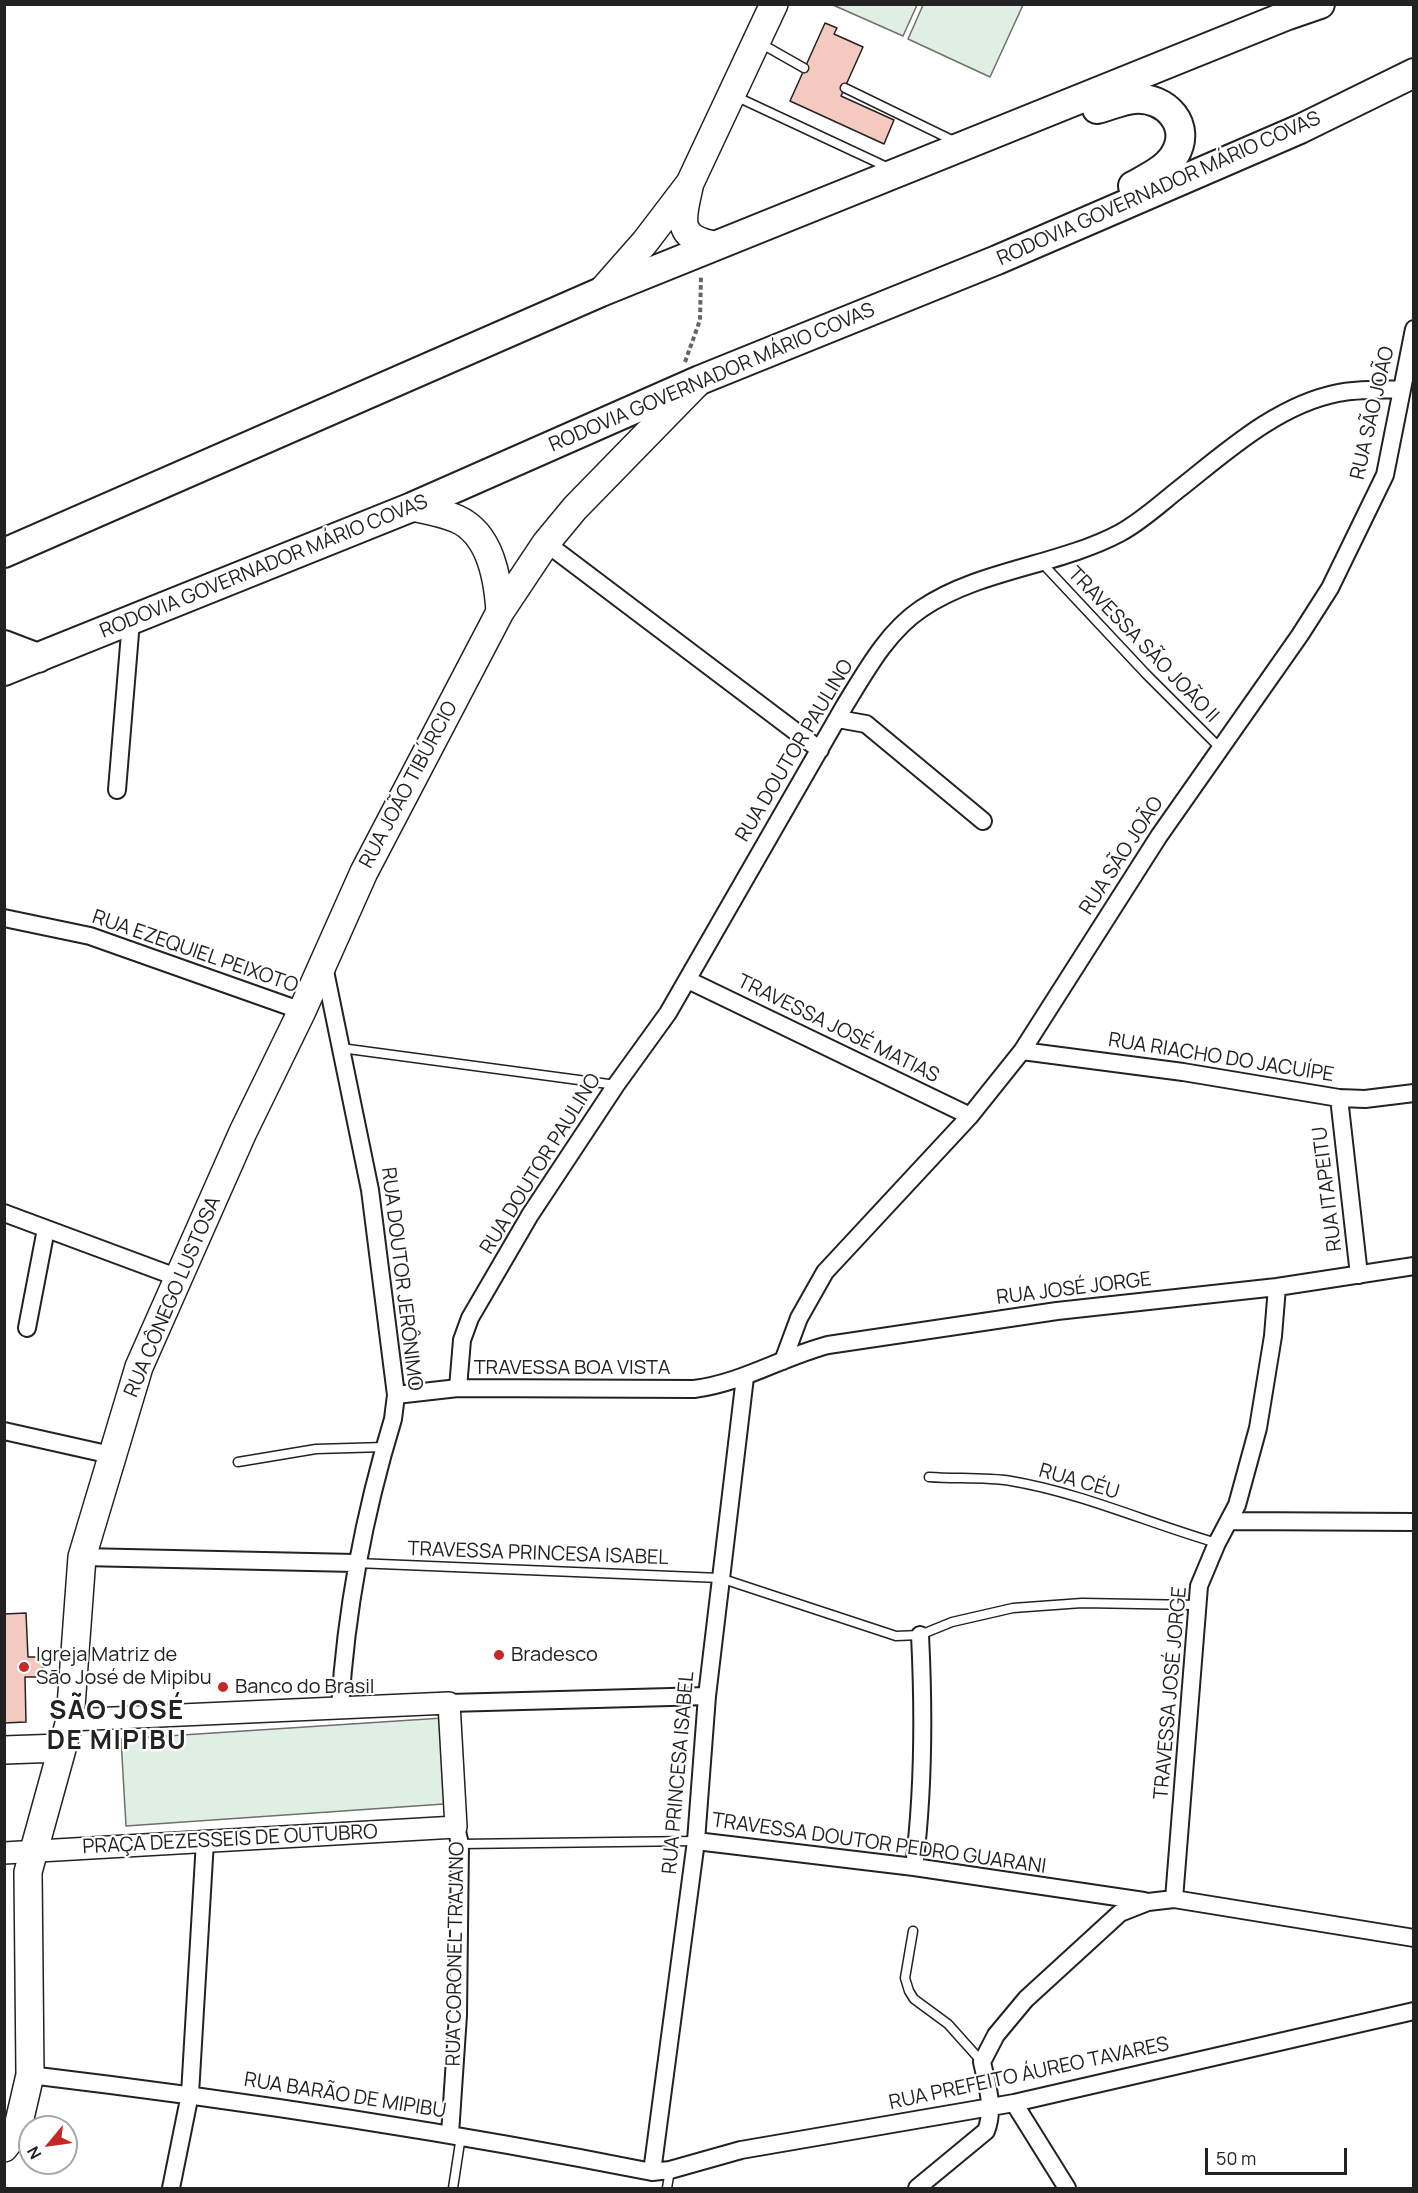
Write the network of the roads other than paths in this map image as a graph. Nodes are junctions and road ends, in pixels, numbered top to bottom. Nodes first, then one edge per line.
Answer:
1 (774, 4) edge
2 (1320, 4) edge
3 (758, 42) junction
4 (804, 68) dead end
5 (1413, 73) edge
6 (845, 88) dead end
7 (732, 94) junction
8 (976, 142) junction
9 (898, 172) junction
10 (690, 183) junction
11 (1068, 229) junction
12 (708, 248) junction
13 (601, 291) junction
14 (1413, 329) edge
15 (688, 386) junction
16 (1407, 390) edge
17 (411, 507) junction
18 (546, 543) junction
19 (16, 548) edge
20 (4, 563) edge
21 (1042, 563) junction
22 (500, 612) junction
23 (131, 621) junction
24 (4, 645) edge
25 (38, 658) junction
26 (4, 671) edge
27 (838, 719) junction
28 (1221, 749) junction
29 (820, 750) junction
30 (117, 790) dead end
31 (983, 821) dead end
32 (4, 918) edge
33 (323, 961) junction
34 (688, 980) junction
35 (302, 1011) junction
36 (341, 1047) junction
37 (1022, 1051) junction
38 (616, 1085) junction
39 (1413, 1093) edge
40 (1339, 1098) junction
41 (970, 1116) junction
42 (4, 1213) edge
43 (46, 1229) junction
44 (1413, 1266) edge
45 (1359, 1275) junction
46 (179, 1278) junction
47 (1277, 1287) junction
48 (27, 1328) dead end
49 (783, 1361) junction
50 (745, 1377) junction
51 (458, 1388) junction
52 (396, 1395) junction
53 (4, 1431) edge
54 (385, 1447) junction
55 (111, 1455) junction
56 (238, 1461) dead end
57 (929, 1478) dead end
58 (1230, 1521) junction
59 (1413, 1522) edge
60 (1216, 1543) junction
61 (82, 1557) junction
62 (356, 1563) junction
63 (720, 1578) junction
64 (1196, 1605) junction
65 (920, 1635) junction
66 (707, 1696) junction
67 (449, 1703) junction
68 (340, 1708) junction
69 (70, 1720) junction
70 (61, 1748) junction
71 (4, 1750) edge
72 (458, 1835) junction
73 (205, 1841) junction
74 (696, 1841) junction
75 (32, 1852) junction
76 (4, 1853) edge
77 (914, 1867) junction
78 (1174, 1899) junction
79 (1148, 1902) junction
80 (913, 1931) dead end
81 (1413, 1938) edge
82 (1413, 2011) edge
83 (982, 2062) junction
84 (30, 2075) junction
85 (190, 2094) junction
86 (1014, 2103) junction
87 (991, 2106) junction
88 (455, 2135) junction
89 (4, 2148) edge
90 (670, 2170) junction
91 (652, 2172) junction
92 (171, 2188) edge
93 (453, 2188) edge
94 (667, 2188) edge
95 (917, 2188) edge
96 (1067, 2188) edge

1 - 3 main road
2 - 8 highway
3 - 4 lane
3 - 7 main road
5 - 11 highway, RODOVIA GOVERNADOR MÁRIO COVAS
6 - 8 lane
7 - 9 lane
7 - 10 main road
8 - 9 highway
8 - 11 highway
9 - 12 highway
10 - 12 main road
10 - 13 main road
11 - 15 highway, RODOVIA GOVERNADOR MÁRIO COVAS
12 - 13 highway
13 - 19 highway
14 - 16 street, RUA SÃO JOÃO
15 - 17 highway, RODOVIA GOVERNADOR MÁRIO COVAS
15 - 18 main road, RUA JOÃO TIBÚRCIO
16 - 21 street, RUA DOUTOR PAULINO
16 - 28 street, RUA SÃO JOÃO
17 - 22 main road
17 - 23 highway, RODOVIA GOVERNADOR MÁRIO COVAS
18 - 22 main road, RUA JOÃO TIBÚRCIO
18 - 29 street
19 - 20 highway
21 - 27 street, RUA DOUTOR PAULINO
21 - 28 lane, TRAVESSA SÃO JOÃO II
22 - 33 main road, RUA JOÃO TIBÚRCIO
23 - 25 highway, RODOVIA GOVERNADOR MÁRIO COVAS
23 - 30 street
24 - 25 highway
25 - 26 highway, RODOVIA GOVERNADOR MÁRIO COVAS
27 - 29 street, RUA DOUTOR PAULINO
27 - 31 street
28 - 37 street, RUA SÃO JOÃO
29 - 34 street, RUA DOUTOR PAULINO
32 - 35 street, RUA EZEQUIEL PEIXOTO
33 - 35 main road, RUA CÔNEGO LUSTOSA
33 - 36 street, RUA DOUTOR JERÔNIMO
34 - 38 street, RUA DOUTOR PAULINO
34 - 41 street, TRAVESSA JOSÉ MATIAS
35 - 46 main road, RUA CÔNEGO LUSTOSA
36 - 38 lane
36 - 52 street, RUA DOUTOR JERÔNIMO
37 - 40 street, RUA RIACHO DO JACUÍPE
37 - 41 street, RUA SÃO JOÃO
38 - 51 street, RUA DOUTOR PAULINO
39 - 40 street, RUA RIACHO DO JACUÍPE
40 - 45 street, RUA ITAPEITU
41 - 49 street, RUA SÃO JOÃO
42 - 43 street
43 - 46 street
43 - 48 street
44 - 45 street, RUA JOSÉ JORGE
45 - 47 street, RUA JOSÉ JORGE
46 - 55 main road, RUA CÔNEGO LUSTOSA
47 - 49 street, RUA JOSÉ JORGE
47 - 58 street, TRAVESSA JOSÉ JORGE
49 - 50 street, RUA JOSÉ JORGE
50 - 51 street, TRAVESSA BOA VISTA
50 - 63 street, RUA PRINCESA ISABEL
51 - 52 street, TRAVESSA BOA VISTA
52 - 54 street, RUA DOUTOR JERÔNIMO
53 - 55 street
54 - 56 lane
54 - 62 street, RUA DOUTOR JERÔNIMO
55 - 61 main road, RUA CÔNEGO LUSTOSA
57 - 60 lane, RUA CÉU
58 - 59 street
58 - 60 street, TRAVESSA JOSÉ JORGE
60 - 64 street, TRAVESSA JOSÉ JORGE
61 - 62 street
61 - 69 main road, RUA CÔNEGO LUSTOSA
62 - 63 lane, TRAVESSA PRINCESA ISABEL
62 - 68 street, RUA DOUTOR JERÔNIMO
63 - 65 lane, TRAVESSA PRINCESA ISABEL
63 - 66 street, RUA PRINCESA ISABEL
64 - 65 lane
64 - 78 street, TRAVESSA JOSÉ JORGE
65 - 77 street
66 - 67 street
66 - 74 street, RUA PRINCESA ISABEL
67 - 68 street
67 - 72 street, RUA CORONEL TRAJANO
68 - 69 street
69 - 70 main road, RUA CÔNEGO LUSTOSA
70 - 71 main road
70 - 75 main road, RUA CÔNEGO LUSTOSA
72 - 73 street, PRAÇA DEZESSEIS DE OUTUBRO
72 - 74 lane, TRAVESSA DOUTOR PEDRO GUARANI
72 - 88 street, RUA CORONEL TRAJANO
73 - 75 street, PRAÇA DEZESSEIS DE OUTUBRO
73 - 85 street
74 - 77 street, TRAVESSA DOUTOR PEDRO GUARANI
74 - 91 street, RUA PRINCESA ISABEL
75 - 76 street, PRAÇA DEZESSEIS DE OUTUBRO
75 - 84 main road, RUA CÔNEGO LUSTOSA
77 - 79 street, TRAVESSA DOUTOR PEDRO GUARANI
78 - 79 street
78 - 81 street
79 - 83 street
80 - 83 lane
82 - 86 street, RUA PREFEITO ÁUREO TAVARES
83 - 87 street
84 - 85 street, RUA BARÃO DE MIPIBU
84 - 89 main road, RUA CÔNEGO LUSTOSA
85 - 88 street, RUA BARÃO DE MIPIBU
85 - 92 street
86 - 87 street, RUA PREFEITO ÁUREO TAVARES
86 - 96 street
87 - 90 street, RUA PREFEITO ÁUREO TAVARES
87 - 95 street
88 - 91 street, RUA BARÃO DE MIPIBU
88 - 93 lane
90 - 91 street, RUA PREFEITO ÁUREO TAVARES
90 - 94 lane

